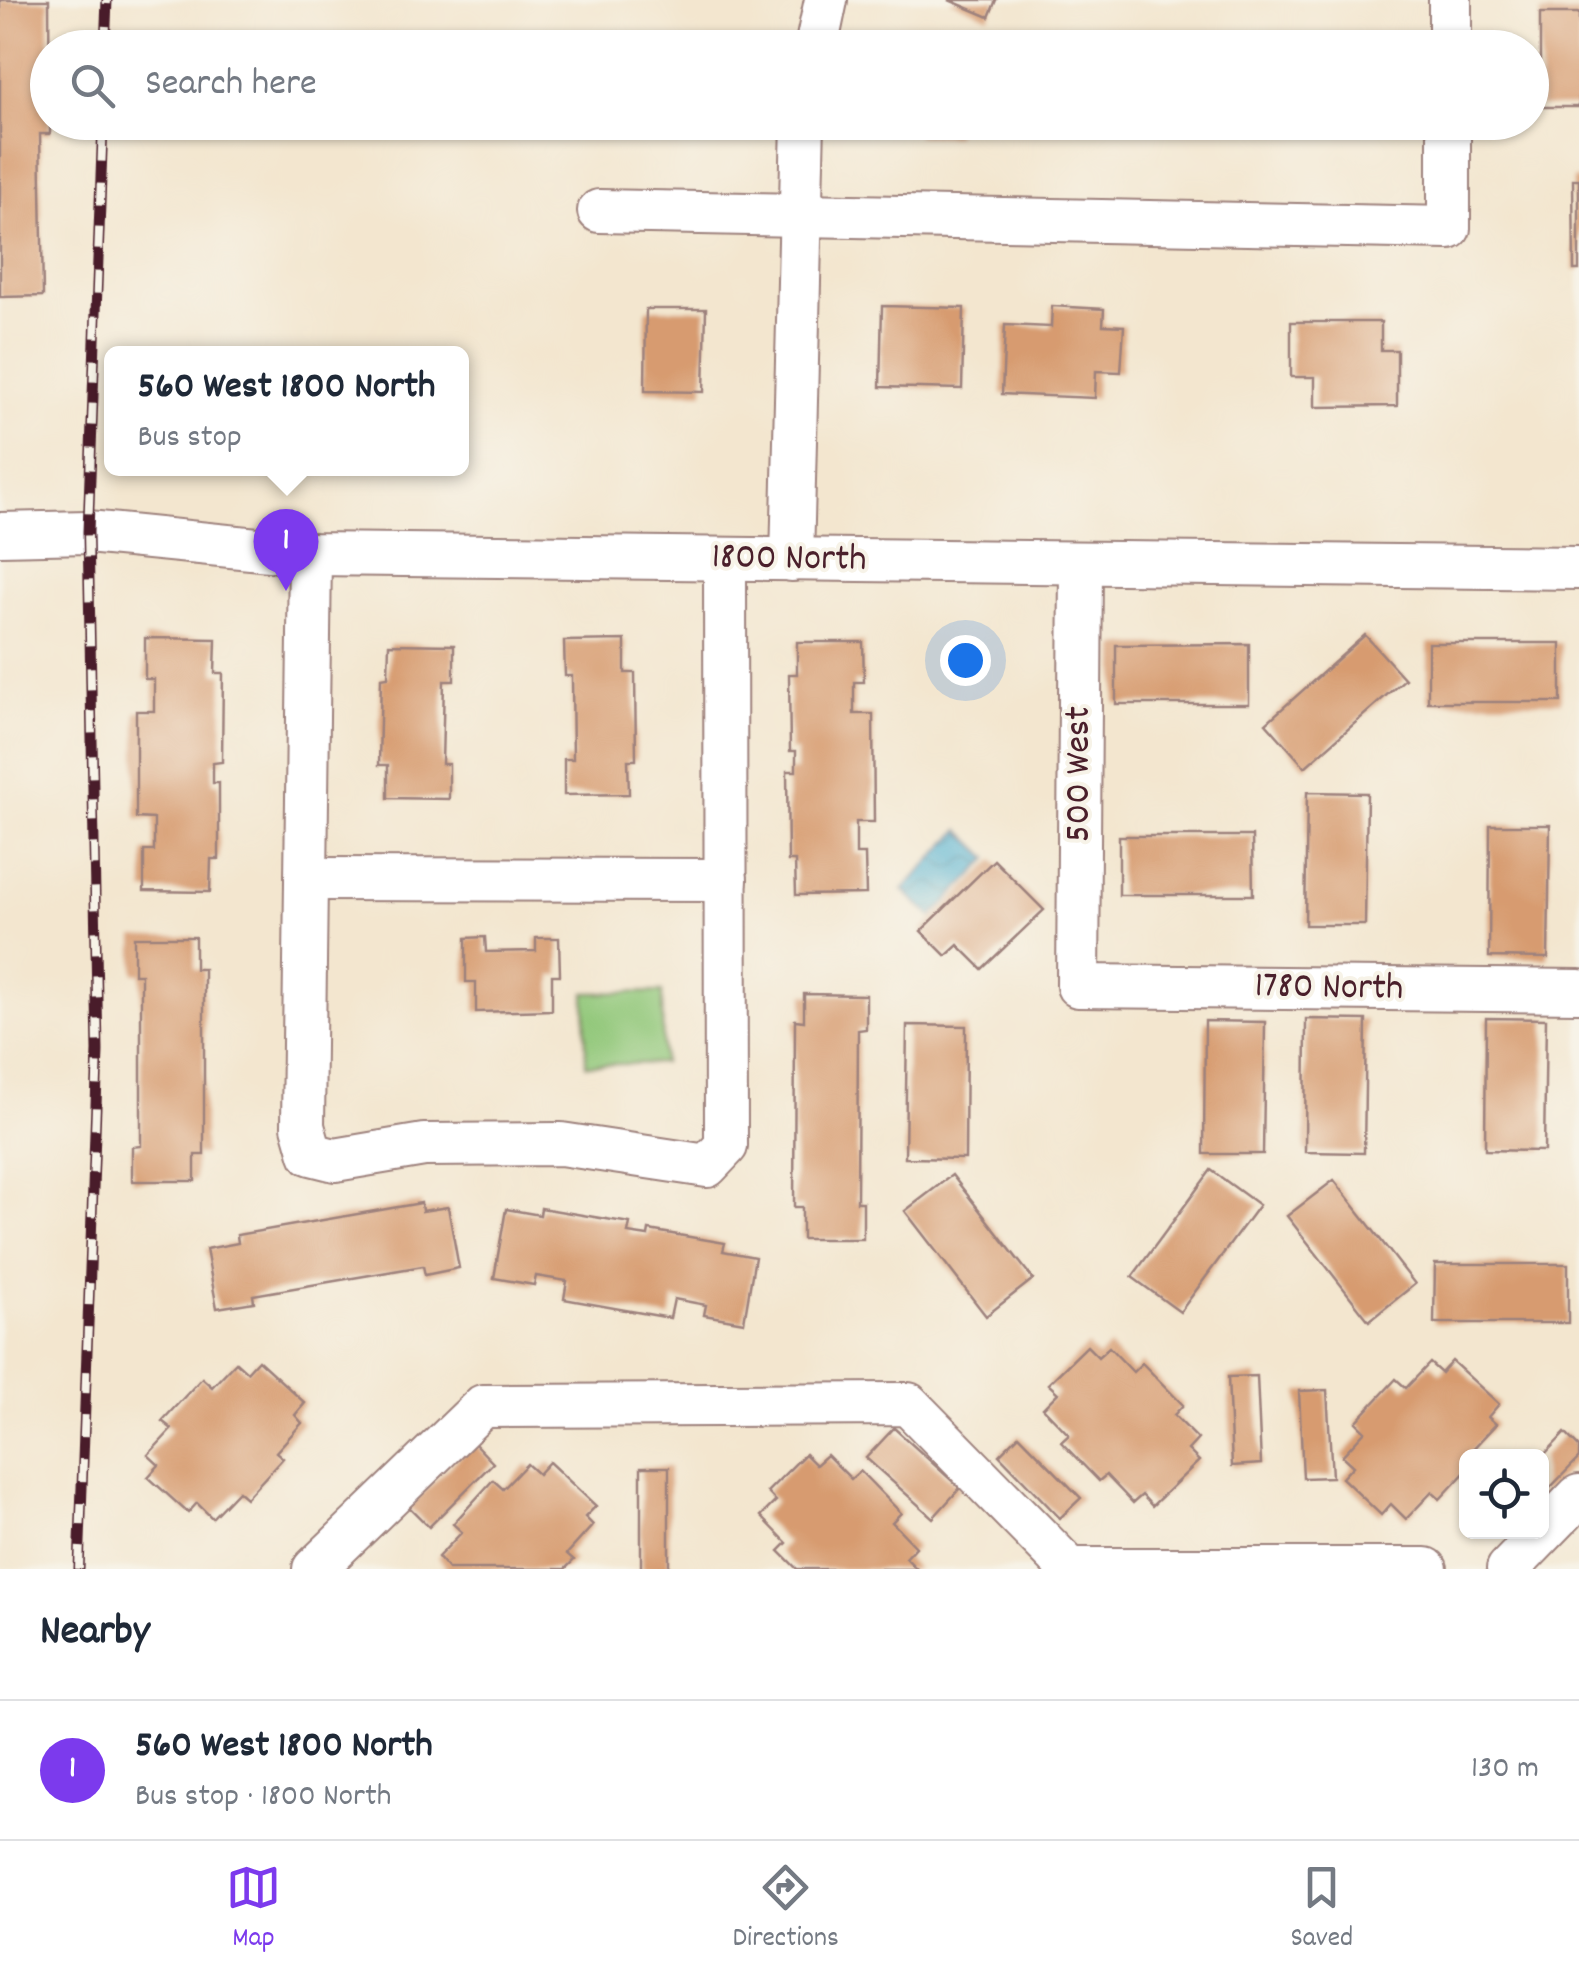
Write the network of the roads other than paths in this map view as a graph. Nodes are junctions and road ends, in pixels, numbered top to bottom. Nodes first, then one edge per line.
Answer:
1 (826, 0) edge
2 (1450, 0) edge
3 (820, 30) edge
4 (1450, 30) edge
5 (802, 140) edge
6 (1450, 140) edge
7 (599, 212) dead end
8 (798, 214) junction
9 (0, 534) edge
10 (310, 554) junction
11 (725, 559) junction
12 (792, 560) junction
13 (1081, 563) junction
14 (1579, 568) edge
15 (306, 878) junction
16 (726, 880) junction
17 (1078, 986) joint
18 (1579, 991) edge
19 (1579, 1496) edge
20 (1523, 1564) edge
21 (314, 1569) edge
22 (1070, 1569) edge
23 (1426, 1569) edge

1 - 3 street
2 - 4 street
5 - 8 street
6 - 8 street
7 - 8 street
8 - 12 street
9 - 10 street, 1800 North
10 - 11 street, 1800 North
10 - 15 street
11 - 12 street, 1800 North
11 - 16 street
12 - 13 street, 1800 North
13 - 14 street, 1800 North
13 - 17 street, 500 West
15 - 16 street
15 - 16 street
17 - 18 street, 1780 North
19 - 20 street
21 - 22 street
22 - 23 street

